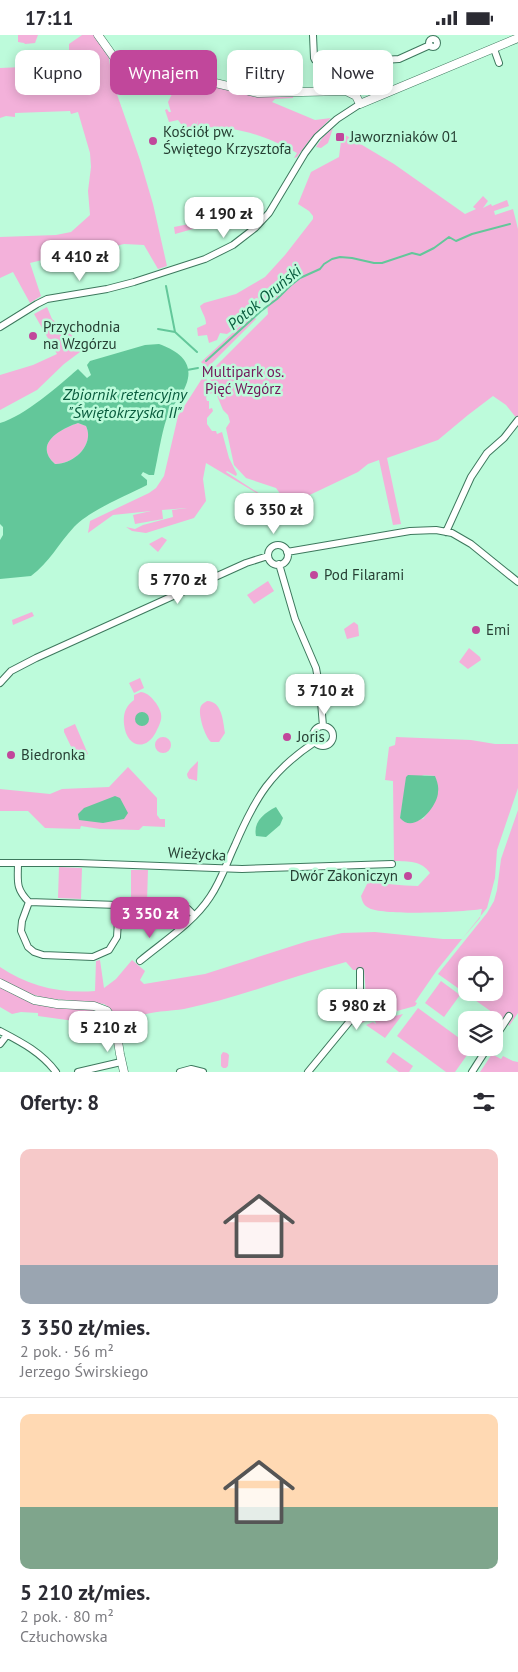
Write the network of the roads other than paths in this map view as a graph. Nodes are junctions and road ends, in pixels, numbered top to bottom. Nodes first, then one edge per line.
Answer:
1 (98, 35) edge
2 (313, 35) edge
3 (518, 38) edge
4 (430, 45) dead end
5 (494, 49) junction
6 (499, 63) dead end
7 (360, 104) junction
8 (0, 327) edge
9 (518, 420) edge
10 (446, 532) junction
11 (287, 552) junction
12 (268, 556) junction
13 (279, 564) junction
14 (518, 582) edge
15 (0, 683) edge
16 (323, 726) junction
17 (315, 742) junction
18 (0, 863) edge
19 (18, 863) junction
20 (392, 864) dead end
21 (225, 868) junction
22 (29, 902) junction
23 (118, 905) junction
24 (194, 915) junction
25 (140, 961) dead end
26 (360, 971) dead end
27 (0, 983) edge
28 (509, 1016) dead end
29 (503, 1025) edge
30 (0, 1031) edge
31 (7, 1035) junction
32 (0, 1044) edge
33 (482, 1056) edge
34 (121, 1062) junction
35 (56, 1072) edge
36 (78, 1072) edge
37 (124, 1072) edge
38 (180, 1072) edge
39 (203, 1072) edge
40 (308, 1072) edge
41 (472, 1072) edge

1 - 7 street
2 - 4 street
3 - 5 street
5 - 6 street
5 - 7 street
7 - 8 street
9 - 10 street
10 - 11 street
10 - 14 street
11 - 12 street
11 - 13 street
12 - 13 street
12 - 15 street
13 - 16 street
16 - 17 street
16 - 17 street
17 - 21 street
18 - 19 street, Wieżycka
19 - 21 street, Wieżycka
19 - 22 street
20 - 21 street, Wieżycka
21 - 24 street
22 - 23 street
22 - 23 street
23 - 24 street
24 - 25 street
26 - 40 street
27 - 34 street
28 - 29 street
30 - 31 street
31 - 32 street
31 - 35 street
33 - 41 street
34 - 36 street
34 - 37 street
38 - 39 street

